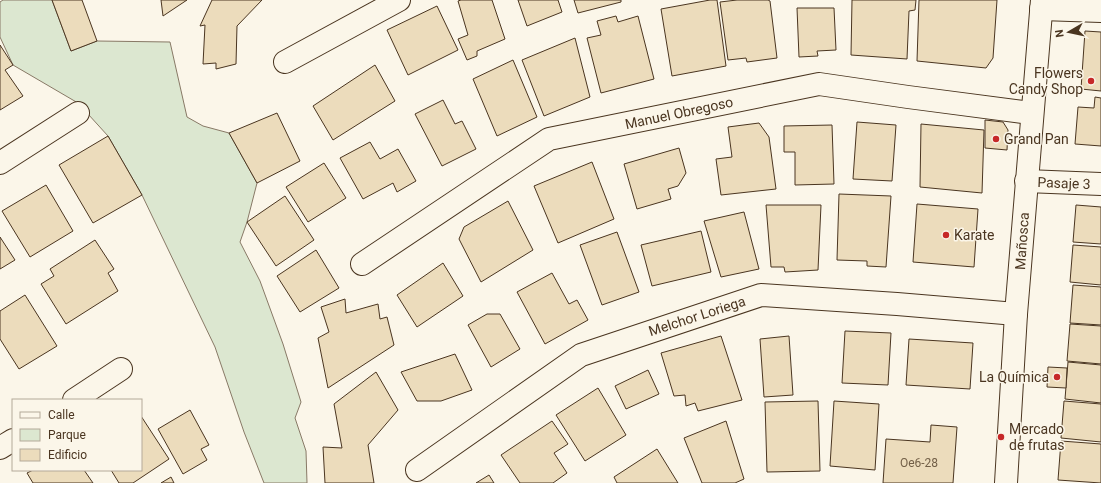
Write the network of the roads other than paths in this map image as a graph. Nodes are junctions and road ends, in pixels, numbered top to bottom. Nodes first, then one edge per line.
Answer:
1 (399, 0) edge
2 (1041, 4) edge
3 (1101, 11) edge
4 (286, 62) dead end
5 (78, 113) dead end
6 (1032, 113) junction
7 (0, 163) edge
8 (1026, 181) junction
9 (1101, 184) edge
10 (362, 264) dead end
11 (1016, 314) junction
12 (121, 369) dead end
13 (76, 399) edge
14 (12, 441) edge
15 (0, 448) edge
16 (417, 470) dead end
17 (1006, 483) edge

1 - 4 street
2 - 3 street
2 - 6 street, Mañosca
5 - 7 street
6 - 8 street, Mañosca
6 - 10 street, Manuel Obregoso
8 - 9 street, Pasaje 3
8 - 11 street, Mañosca
11 - 16 street, Melchor Loriega
11 - 17 street, Mañosca
12 - 13 street
14 - 15 street

